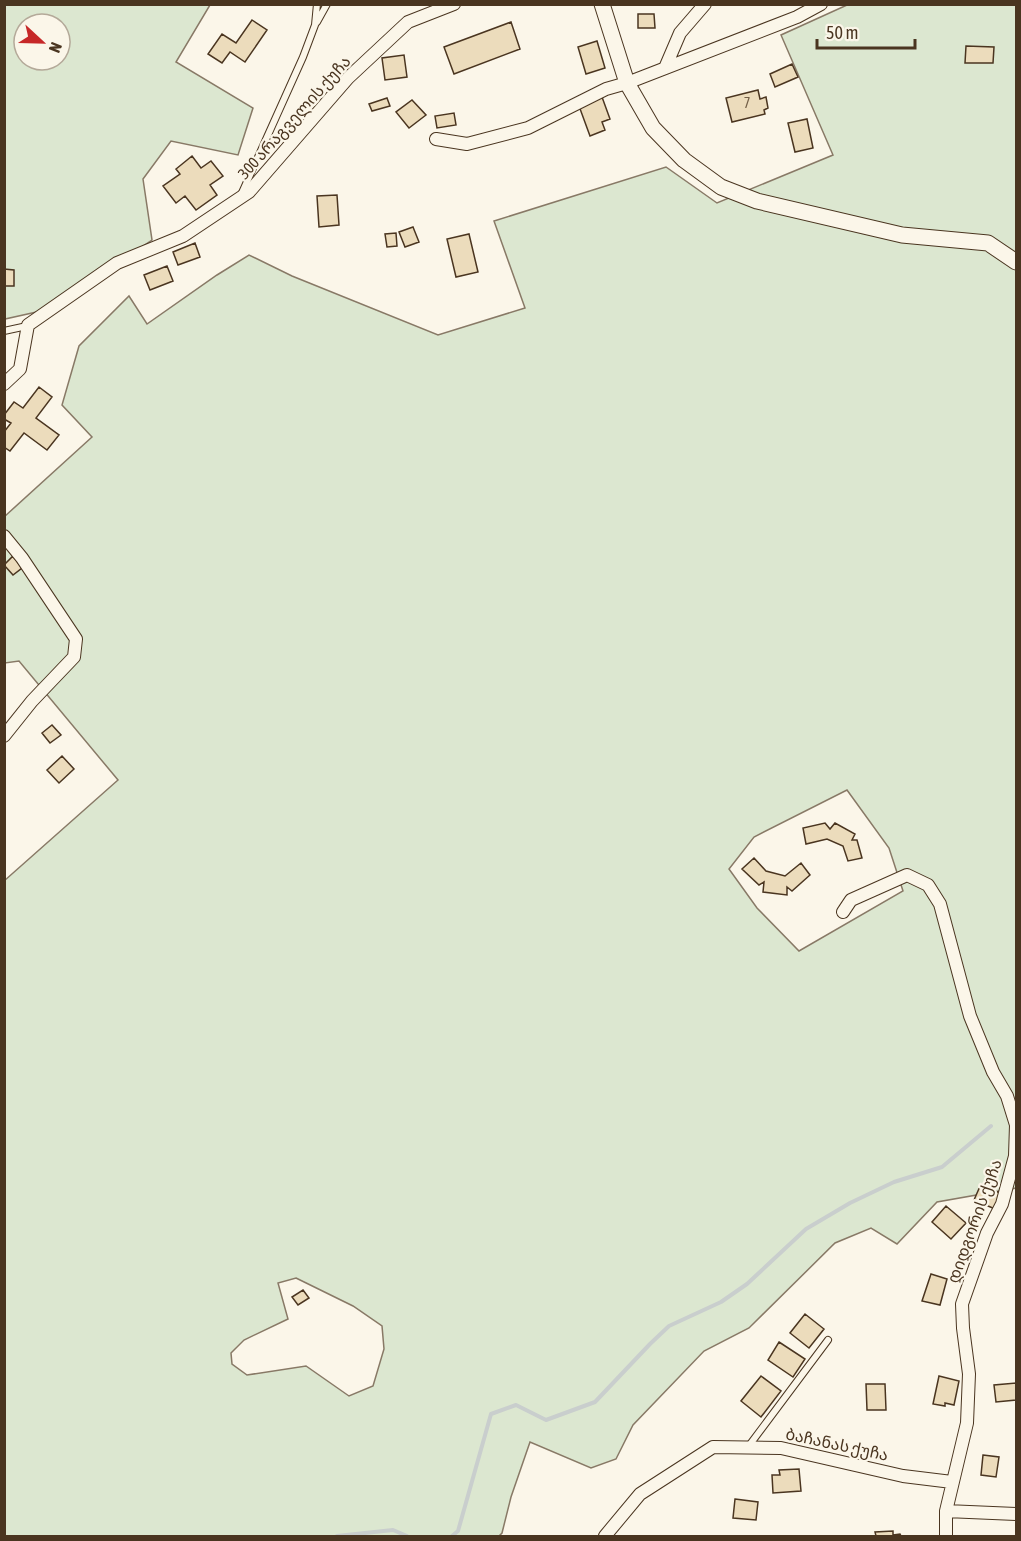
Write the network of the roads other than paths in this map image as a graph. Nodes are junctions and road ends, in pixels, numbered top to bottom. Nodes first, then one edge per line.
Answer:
1 (318, 4) edge
2 (327, 4) edge
3 (454, 4) edge
4 (602, 4) edge
5 (705, 4) edge
6 (821, 4) edge
7 (315, 25) junction
8 (665, 68) junction
9 (627, 83) junction
10 (436, 139) dead end
11 (239, 199) junction
12 (1017, 261) edge
13 (28, 326) junction
14 (4, 331) edge
15 (4, 384) edge
16 (4, 536) edge
17 (4, 736) edge
18 (843, 912) dead end
19 (828, 1341) dead end
20 (748, 1447) junction
21 (952, 1482) junction
22 (946, 1511) junction
23 (1017, 1514) edge
24 (605, 1536) edge
25 (946, 1536) edge

1 - 7 lane
2 - 7 lane
3 - 11 street, 300 არაგველის ქუჩა
4 - 9 street
5 - 8 street
6 - 8 street
7 - 11 lane
8 - 9 street
9 - 10 street
9 - 12 street
11 - 13 street, 300 არაგველის ქუჩა
13 - 14 lane
13 - 15 street
16 - 17 street
18 - 21 street, დიდგორის ქუჩა
19 - 20 lane
20 - 21 street, ბაჩანას ქუჩა
20 - 24 street, ბაჩანას ქუჩა
21 - 22 street, დიდგორის ქუჩა
22 - 23 street
22 - 25 street, დიდგორის ქუჩა

